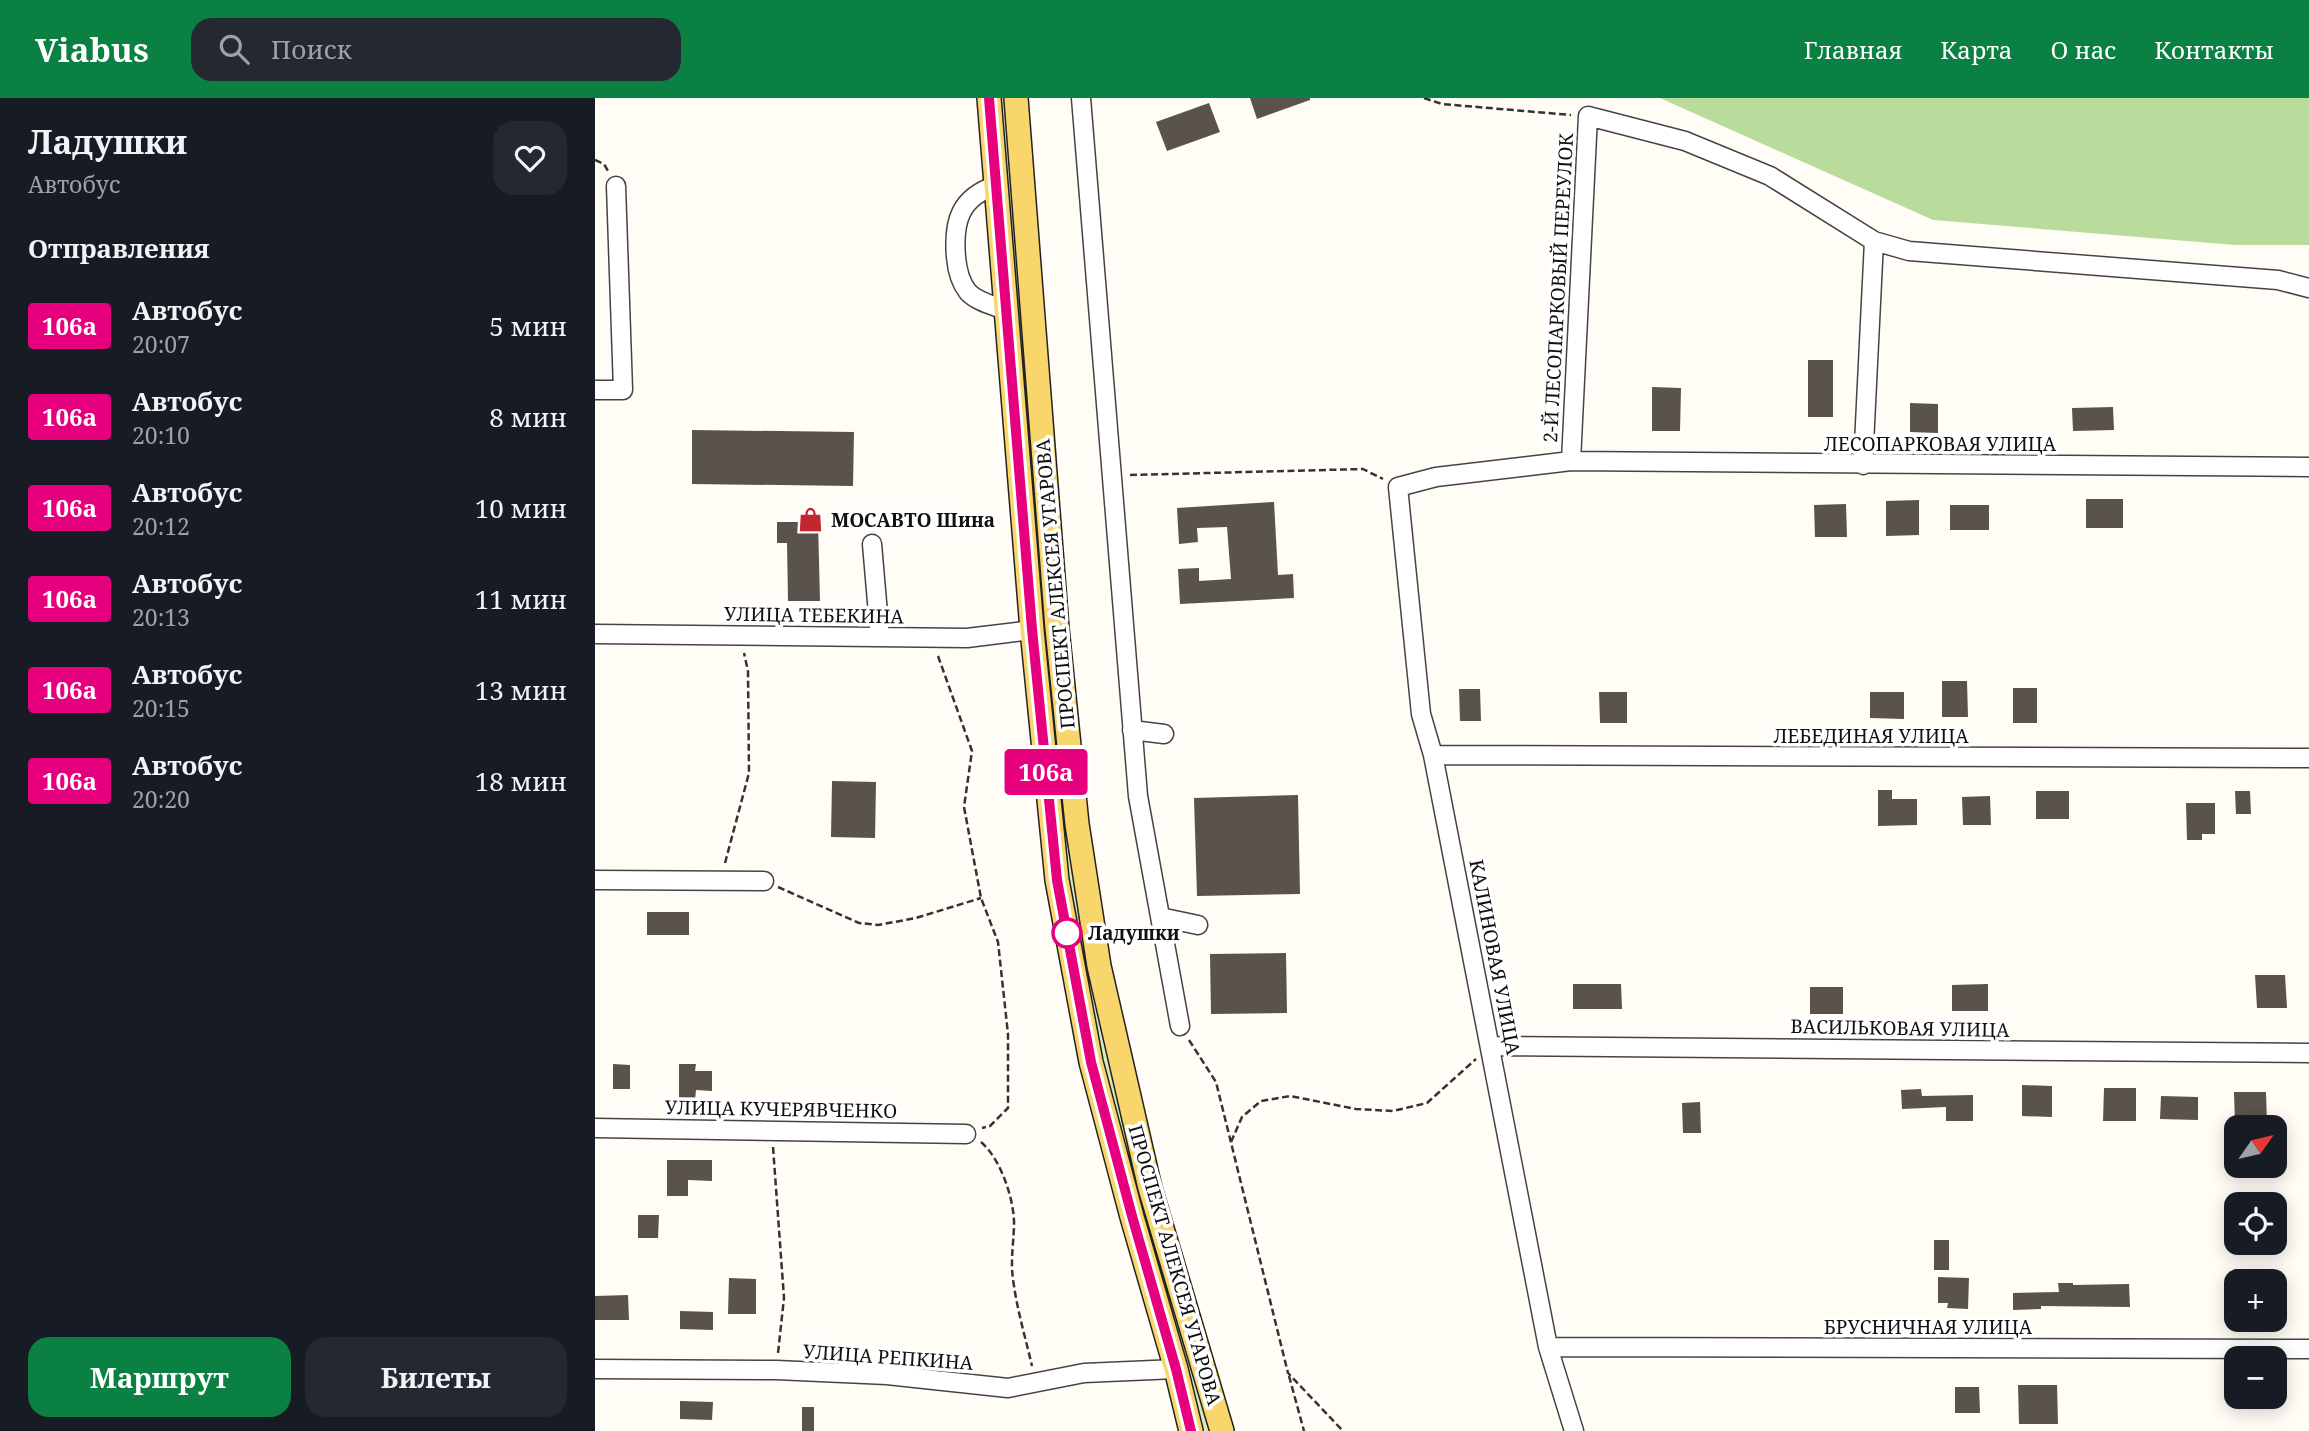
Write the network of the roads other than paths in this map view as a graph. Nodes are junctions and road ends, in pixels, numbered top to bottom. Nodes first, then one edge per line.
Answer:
1 (989, 98) edge
2 (1016, 98) edge
3 (1081, 98) edge
4 (997, 185) junction
5 (616, 186) dead end
6 (1874, 241) junction
7 (2309, 288) edge
8 (1007, 311) junction
9 (595, 390) edge
10 (1571, 461) junction
11 (1863, 464) junction
12 (2309, 467) edge
13 (1398, 487) joint
14 (872, 544) dead end
15 (1057, 628) junction
16 (1032, 629) junction
17 (595, 634) edge
18 (880, 637) junction
19 (1132, 730) junction
20 (1164, 734) dead end
21 (1433, 755) junction
22 (2309, 758) edge
23 (595, 880) edge
24 (764, 881) road end
25 (1160, 917) junction
26 (1198, 925) dead end
27 (1179, 1026) road end
28 (1491, 1046) junction
29 (2309, 1053) edge
30 (595, 1128) edge
31 (966, 1134) road end
32 (1548, 1347) junction
33 (2309, 1349) edge
34 (595, 1369) edge
35 (1176, 1369) junction
36 (1191, 1431) edge
37 (1222, 1431) edge
38 (1574, 1431) edge

1 - 4 main road, ПРОСПЕКТ АЛЕКСЕЯ УГАРОВА
2 - 15 main road, ПРОСПЕКТ АЛЕКСЕЯ УГАРОВА
3 - 19 street
4 - 8 main road, ПРОСПЕКТ АЛЕКСЕЯ УГАРОВА
4 - 8 street
5 - 9 street
6 - 7 street
6 - 10 street, 2-Й ЛЕСОПАРКОВЫЙ ПЕРЕУЛОК
6 - 11 street
8 - 16 main road, ПРОСПЕКТ АЛЕКСЕЯ УГАРОВА
10 - 11 street, ЛЕСОПАРКОВАЯ УЛИЦА
10 - 13 street, ЛЕСОПАРКОВАЯ УЛИЦА
11 - 12 street, ЛЕСОПАРКОВАЯ УЛИЦА
13 - 21 street, КАЛИНОВАЯ УЛИЦА
14 - 18 street
15 - 16 main road
15 - 37 main road, ПРОСПЕКТ АЛЕКСЕЯ УГАРОВА
16 - 18 street, УЛИЦА ТЕБЕКИНА
16 - 35 main road, ПРОСПЕКТ АЛЕКСЕЯ УГАРОВА
17 - 18 street, УЛИЦА ТЕБЕКИНА
19 - 20 street
19 - 25 street
21 - 22 street, ЛЕБЕДИНАЯ УЛИЦА
21 - 28 street, КАЛИНОВАЯ УЛИЦА
23 - 24 street
25 - 26 street
25 - 27 street
28 - 29 street, ВАСИЛЬКОВАЯ УЛИЦА
28 - 32 street, КАЛИНОВАЯ УЛИЦА
30 - 31 street, УЛИЦА КУЧЕРЯВЧЕНКО
32 - 33 street, БРУСНИЧНАЯ УЛИЦА
32 - 38 street, КАЛИНОВАЯ УЛИЦА
34 - 35 street, УЛИЦА РЕПКИНА
35 - 36 main road, ПРОСПЕКТ АЛЕКСЕЯ УГАРОВА

